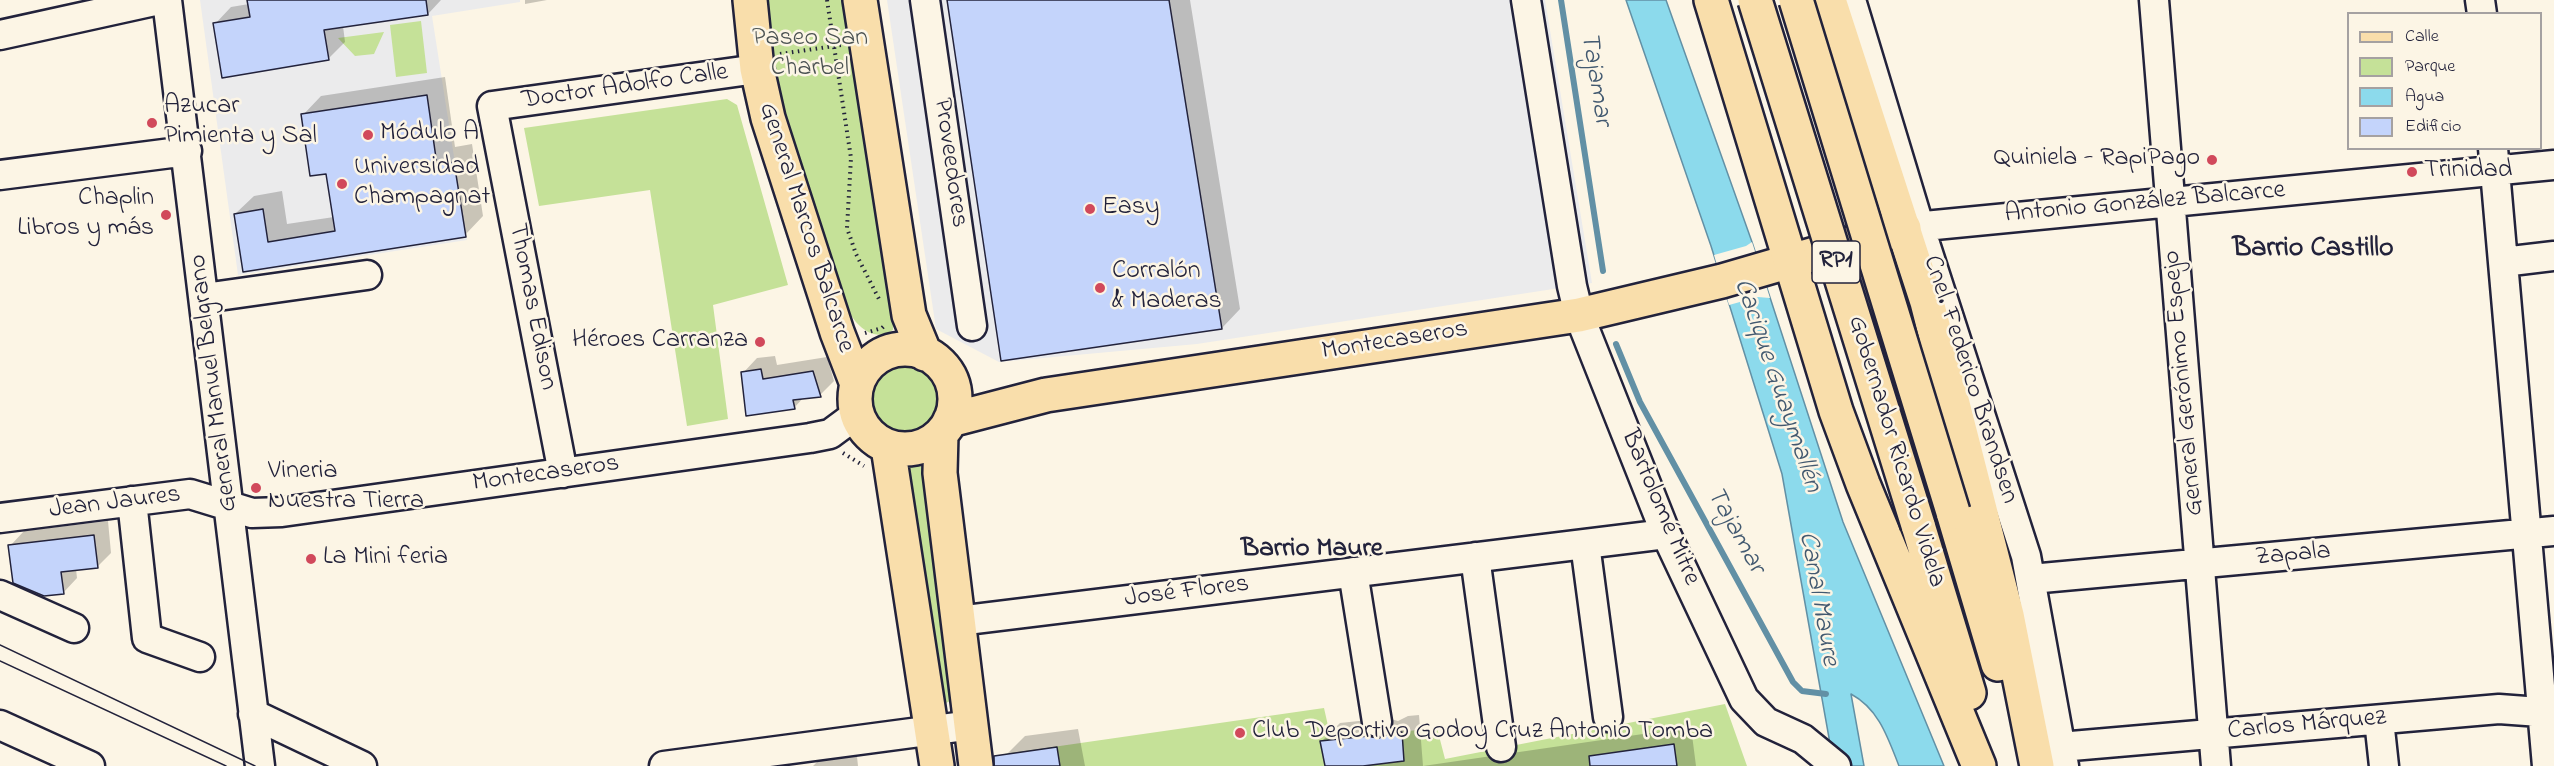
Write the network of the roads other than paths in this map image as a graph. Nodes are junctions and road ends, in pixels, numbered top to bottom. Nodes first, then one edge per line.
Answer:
1 (159, 0) edge
2 (167, 0) edge
3 (750, 0) edge
4 (860, 0) edge
5 (925, 0) edge
6 (1526, 0) edge
7 (1711, 0) edge
8 (1755, 0) edge
9 (1796, 0) edge
10 (1829, 0) edge
11 (1851, 0) edge
12 (2154, 0) edge
13 (0, 35) edge
14 (756, 63) junction
15 (492, 106) joint
16 (187, 151) junction
17 (2494, 160) edge
18 (2554, 165) edge
19 (0, 175) edge
20 (2171, 202) junction
21 (1912, 227) junction
22 (2554, 256) edge
23 (2503, 262) junction
24 (1754, 272) junction
25 (367, 275) dead end
26 (204, 298) junction
27 (1580, 315) junction
28 (972, 326) dead end
29 (932, 358) junction
30 (1046, 395) junction
31 (857, 399) junction
32 (945, 427) junction
33 (888, 447) junction
34 (563, 473) junction
35 (132, 501) junction
36 (229, 504) junction
37 (0, 518) edge
38 (2554, 531) edge
39 (1666, 534) junction
40 (2526, 534) junction
41 (1585, 544) junction
42 (1474, 557) junction
43 (2199, 565) junction
44 (1353, 572) junction
45 (2031, 579) junction
46 (0, 595) edge
47 (958, 621) junction
48 (74, 628) dead end
49 (200, 657) dead end
50 (253, 714) junction
51 (2548, 714) edge
52 (1608, 717) dead end
53 (2379, 720) junction
54 (1377, 722) dead end
55 (0, 725) edge
56 (972, 725) junction
57 (932, 729) junction
58 (2213, 734) junction
59 (1501, 747) dead end
60 (2054, 760) edge
61 (1835, 765) edge
62 (90, 766) edge
63 (260, 766) edge
64 (362, 766) edge
65 (664, 766) edge
66 (937, 766) edge
67 (976, 766) edge
68 (1979, 766) edge
69 (1991, 766) edge
70 (2029, 766) edge
71 (2216, 766) edge
72 (2384, 766) edge
73 (2547, 766) edge

1 - 13 street
2 - 16 street, General Manuel Belgrano
3 - 14 main road, General Marcos Balcarce
4 - 29 main road
5 - 28 street, Proveedores
6 - 27 street, Bartolomé Mitre
7 - 24 main road
8 - 69 main road, Gobernador Ricardo Videla / RP1, bridge
9 - 70 main road, Gobernador Ricardo Videla / RP1, bridge
10 - 21 main road
11 - 21 street, Cnel. Federico Brandsen
12 - 20 street, General Gerónimo Espejo
14 - 15 street, Doctor Adolfo Calle
14 - 31 main road, General Marcos Balcarce
15 - 34 street, Thomas Edison
16 - 19 street
16 - 26 street, General Manuel Belgrano
17 - 18 street, Antonio González Balcarce
17 - 20 street, Antonio González Balcarce
17 - 23 street
20 - 21 street, Antonio González Balcarce
20 - 43 street, General Gerónimo Espejo
21 - 24 main road, Antonio González Balcarce
21 - 45 street, Cnel. Federico Brandsen
21 - 60 main road
22 - 23 street
23 - 40 street
24 - 27 main road, Montecaseros
24 - 68 main road
25 - 26 street
26 - 36 street, General Manuel Belgrano
27 - 30 main road, Montecaseros
27 - 39 street, Bartolomé Mitre
29 - 30 main road, Montecaseros
29 - 31 main road
29 - 32 main road
30 - 32 main road, Montecaseros
31 - 33 main road
31 - 34 street, Montecaseros
32 - 33 main road
32 - 47 main road
33 - 57 main road
34 - 36 street, Montecaseros
35 - 36 street, Jean Jaures
35 - 37 street, Jean Jaures
35 - 49 street
36 - 50 street, General Manuel Belgrano
38 - 40 street, Zapala
39 - 41 street, José Flores
39 - 61 street, Bartolomé Mitre
40 - 43 street, Zapala
40 - 51 street
41 - 42 street, José Flores
41 - 52 street
42 - 44 street, José Flores
42 - 59 street
43 - 45 street, Zapala
43 - 58 street, General Gerónimo Espejo
44 - 47 street, José Flores
44 - 54 street
45 - 60 street, Cnel. Federico Brandsen
46 - 48 street
47 - 56 main road
50 - 63 street, General Manuel Belgrano
50 - 64 street
51 - 53 street, Carlos Márquez
51 - 73 street
53 - 58 street, Carlos Márquez
53 - 72 street
55 - 62 street
56 - 57 street
56 - 67 main road
57 - 65 street
57 - 66 main road
58 - 60 street, Carlos Márquez
58 - 71 street, General Gerónimo Espejo

